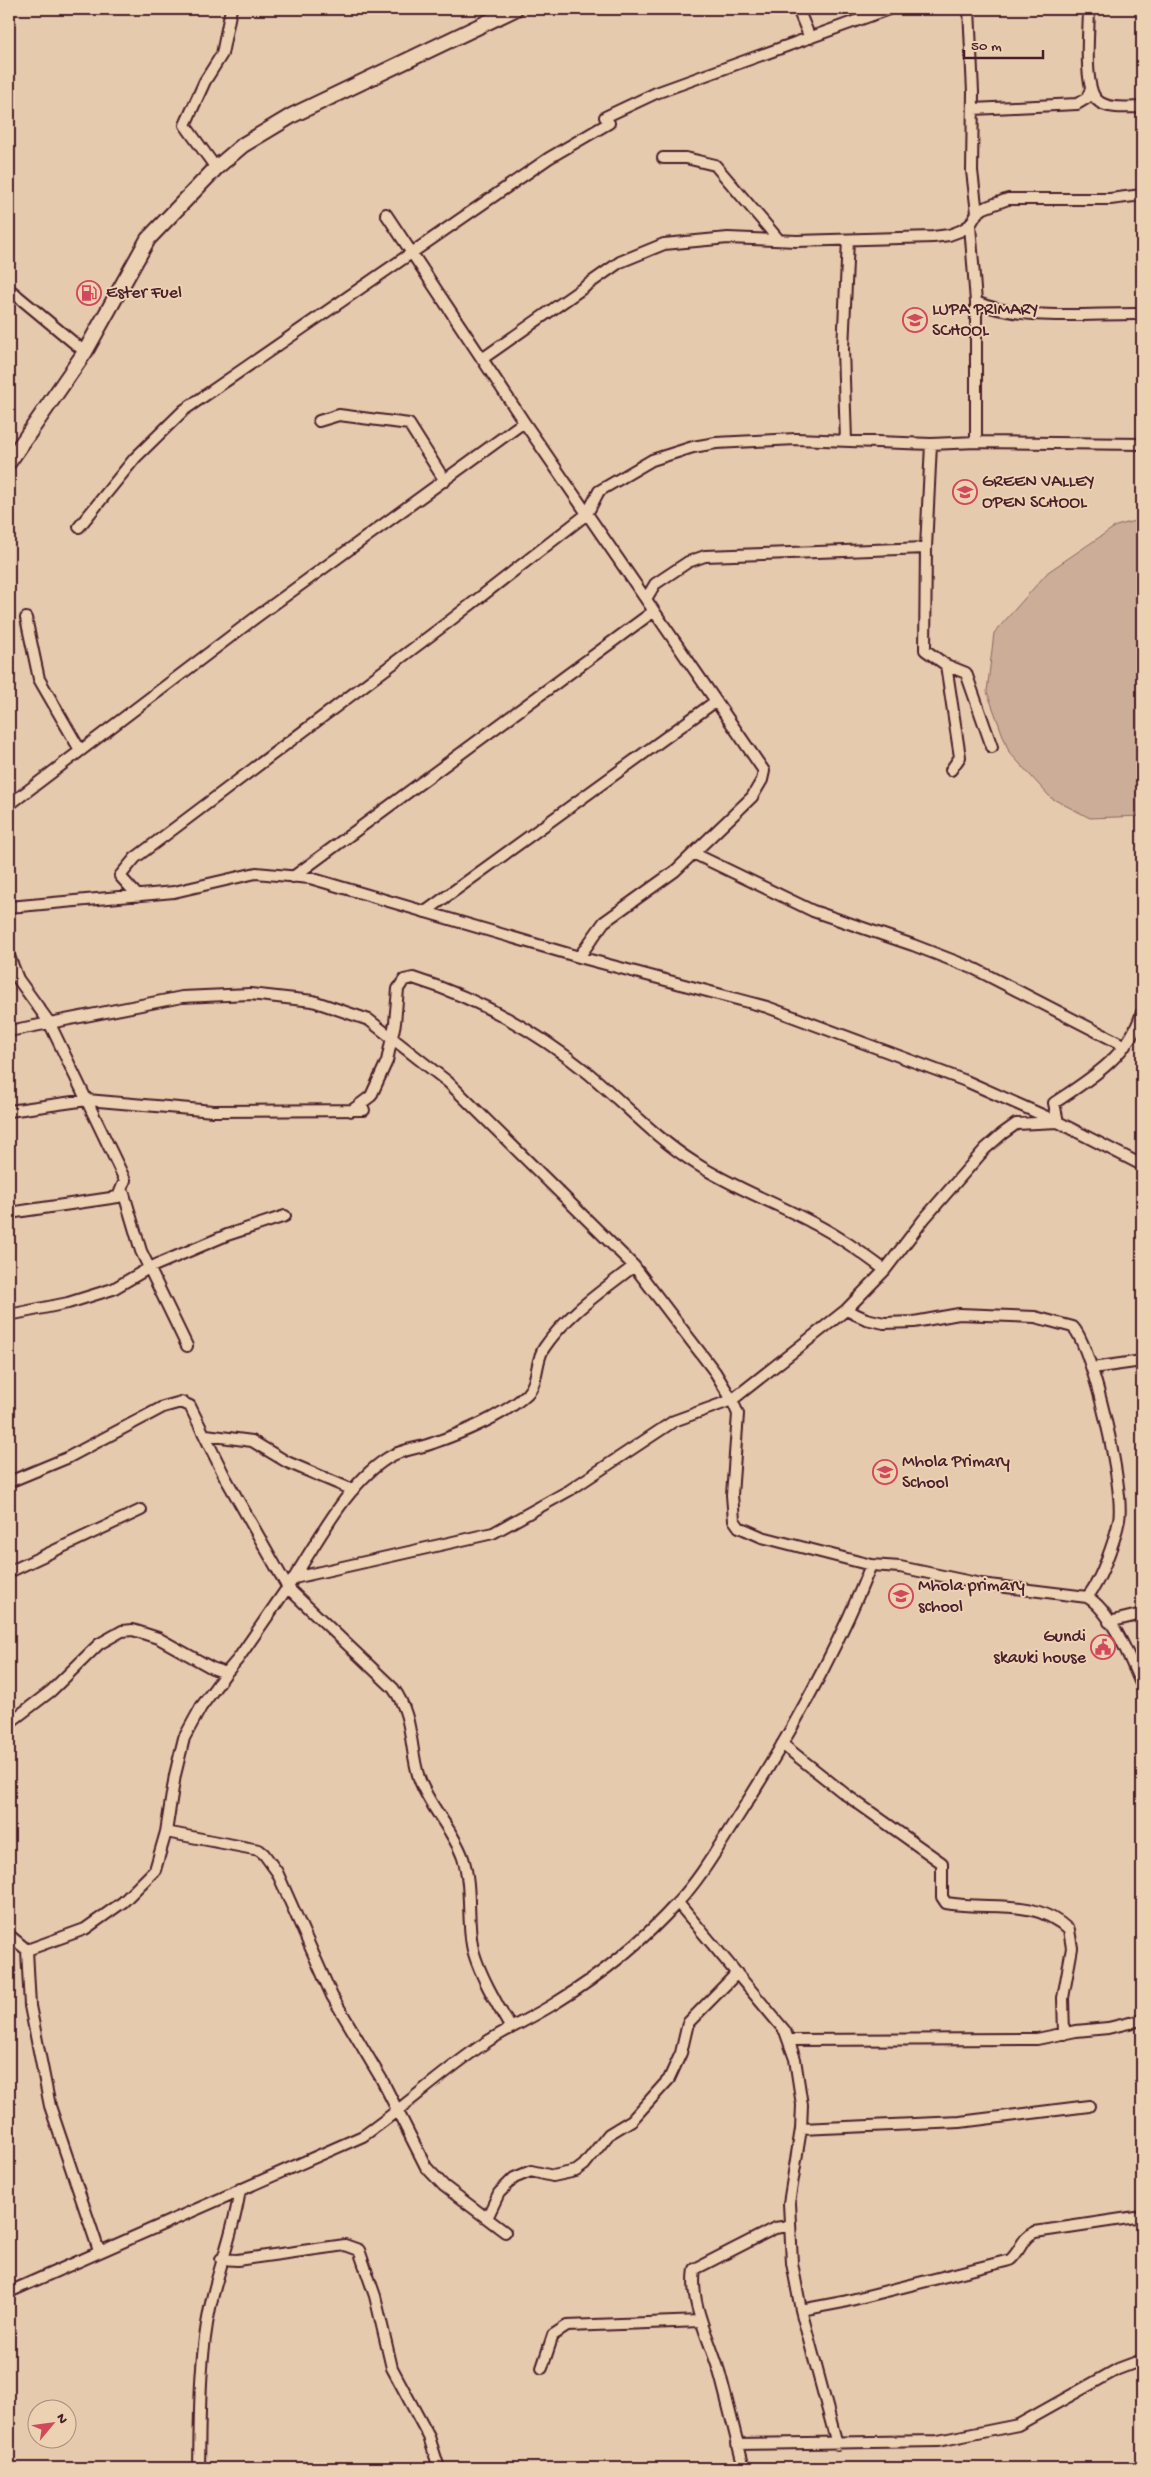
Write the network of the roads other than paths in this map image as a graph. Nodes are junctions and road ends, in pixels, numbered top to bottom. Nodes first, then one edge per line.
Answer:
1 (231, 9) edge
2 (515, 9) edge
3 (798, 9) edge
4 (888, 9) edge
5 (968, 9) edge
6 (1089, 9) edge
7 (810, 38) junction
8 (1091, 89) junction
9 (1077, 104) junction
10 (1112, 106) junction
11 (1142, 107) edge
12 (973, 109) junction
13 (663, 158) dead end
14 (216, 168) junction
15 (1142, 195) edge
16 (977, 213) junction
17 (386, 214) dead end
18 (970, 225) junction
19 (779, 240) junction
20 (848, 240) junction
21 (411, 252) junction
22 (10, 294) edge
23 (976, 302) junction
24 (1142, 314) edge
25 (85, 352) junction
26 (482, 359) junction
27 (319, 421) dead end
28 (524, 422) junction
29 (846, 441) junction
30 (976, 442) junction
31 (931, 444) junction
32 (1142, 444) edge
33 (9, 462) edge
34 (445, 481) junction
35 (587, 514) junction
36 (79, 527) dead end
37 (926, 548) junction
38 (646, 599) junction
39 (654, 612) junction
40 (26, 618) dead end
41 (946, 665) junction
42 (716, 701) junction
43 (992, 747) dead end
44 (80, 750) junction
45 (951, 770) dead end
46 (9, 805) edge
47 (695, 854) junction
48 (294, 877) junction
49 (138, 896) junction
50 (9, 907) edge
51 (425, 912) junction
52 (9, 956) edge
53 (579, 957) junction
54 (1141, 1019) edge
55 (49, 1022) junction
56 (9, 1031) edge
57 (393, 1038) junction
58 (1125, 1046) junction
59 (87, 1100) junction
60 (364, 1110) dead end
61 (9, 1111) edge
62 (351, 1111) junction
63 (1058, 1122) junction
64 (1142, 1165) edge
65 (118, 1197) junction
66 (9, 1213) edge
67 (285, 1216) dead end
68 (634, 1266) junction
69 (149, 1268) junction
70 (886, 1270) junction
71 (846, 1310) junction
72 (9, 1315) edge
73 (187, 1346) dead end
74 (1142, 1361) edge
75 (1092, 1368) junction
76 (732, 1400) junction
77 (206, 1435) junction
78 (9, 1482) edge
79 (353, 1490) junction
80 (141, 1510) dead end
81 (871, 1565) junction
82 (9, 1572) edge
83 (294, 1578) junction
84 (288, 1588) junction
85 (1087, 1597) junction
86 (1142, 1614) edge
87 (1109, 1622) junction
88 (226, 1673) junction
89 (1142, 1686) edge
90 (9, 1723) edge
91 (782, 1744) junction
92 (166, 1832) junction
93 (678, 1903) junction
94 (9, 1935) edge
95 (27, 1950) junction
96 (737, 1973) junction
97 (1142, 2020) edge
98 (510, 2028) junction
99 (1064, 2034) junction
100 (790, 2040) junction
101 (1089, 2106) dead end
102 (398, 2112) junction
103 (801, 2129) junction
104 (240, 2189) junction
105 (1142, 2216) edge
106 (487, 2218) junction
107 (789, 2226) junction
108 (505, 2232) dead end
109 (100, 2251) junction
110 (221, 2259) junction
111 (9, 2292) edge
112 (801, 2310) junction
113 (702, 2320) junction
114 (1142, 2360) edge
115 (542, 2368) dead end
116 (737, 2444) junction
117 (836, 2444) junction
118 (199, 2468) edge
119 (439, 2468) edge
120 (744, 2468) edge

1 - 14 street
2 - 14 main road
3 - 7 street
4 - 7 street
5 - 12 street
6 - 8 street
7 - 21 street
8 - 9 street
8 - 10 street
9 - 10 street
9 - 12 street
10 - 11 street
12 - 16 street
13 - 19 street
14 - 25 main road
15 - 16 street
16 - 18 street
17 - 21 street
18 - 20 street
18 - 23 street
19 - 20 street
19 - 26 street
20 - 29 street
21 - 26 street
21 - 36 street
22 - 25 street
23 - 24 street
23 - 30 street
25 - 33 main road
26 - 28 street
27 - 34 street
28 - 34 street
28 - 35 street
29 - 31 street
29 - 35 street
30 - 31 street
30 - 32 street
31 - 37 street
34 - 44 street
35 - 38 street
35 - 49 street
37 - 38 street
37 - 41 street
38 - 39 street
39 - 42 street
39 - 48 street
40 - 44 street
41 - 43 street
41 - 45 street
42 - 47 street
42 - 51 street
44 - 46 street
47 - 53 street
47 - 58 street
48 - 49 street
48 - 51 street
49 - 50 street
51 - 53 street
52 - 55 street
53 - 63 street
54 - 58 street
55 - 56 street
55 - 57 street
55 - 59 street
57 - 62 street
57 - 68 street
57 - 70 street
58 - 63 street
59 - 61 street
59 - 62 street
59 - 65 street
60 - 62 street
63 - 64 street
63 - 70 street
65 - 66 street
65 - 69 street
67 - 69 street
68 - 76 street
68 - 79 street
69 - 72 street
69 - 73 street
70 - 71 street
71 - 75 street
71 - 76 street
74 - 75 street
75 - 85 street
76 - 81 street
76 - 83 street
77 - 78 street
77 - 79 street
77 - 84 street
79 - 83 street
80 - 82 street
81 - 85 street
81 - 91 street
83 - 84 street
84 - 88 street
84 - 98 street
85 - 87 street
86 - 87 street
87 - 89 street
88 - 90 street
88 - 92 street
91 - 93 street
91 - 99 street
92 - 95 street
92 - 102 street
93 - 96 street
93 - 98 street
94 - 95 street
95 - 109 street
96 - 100 street
96 - 106 street
97 - 99 street
98 - 102 street
99 - 100 street
100 - 103 street
101 - 103 street
102 - 104 street
102 - 106 street
103 - 107 street
104 - 109 street
104 - 110 street
105 - 112 street
106 - 108 street
107 - 112 street
107 - 113 street
109 - 111 street
110 - 118 street
110 - 119 street
112 - 117 street
113 - 115 street
113 - 116 street
114 - 117 street
116 - 117 street
116 - 120 street

